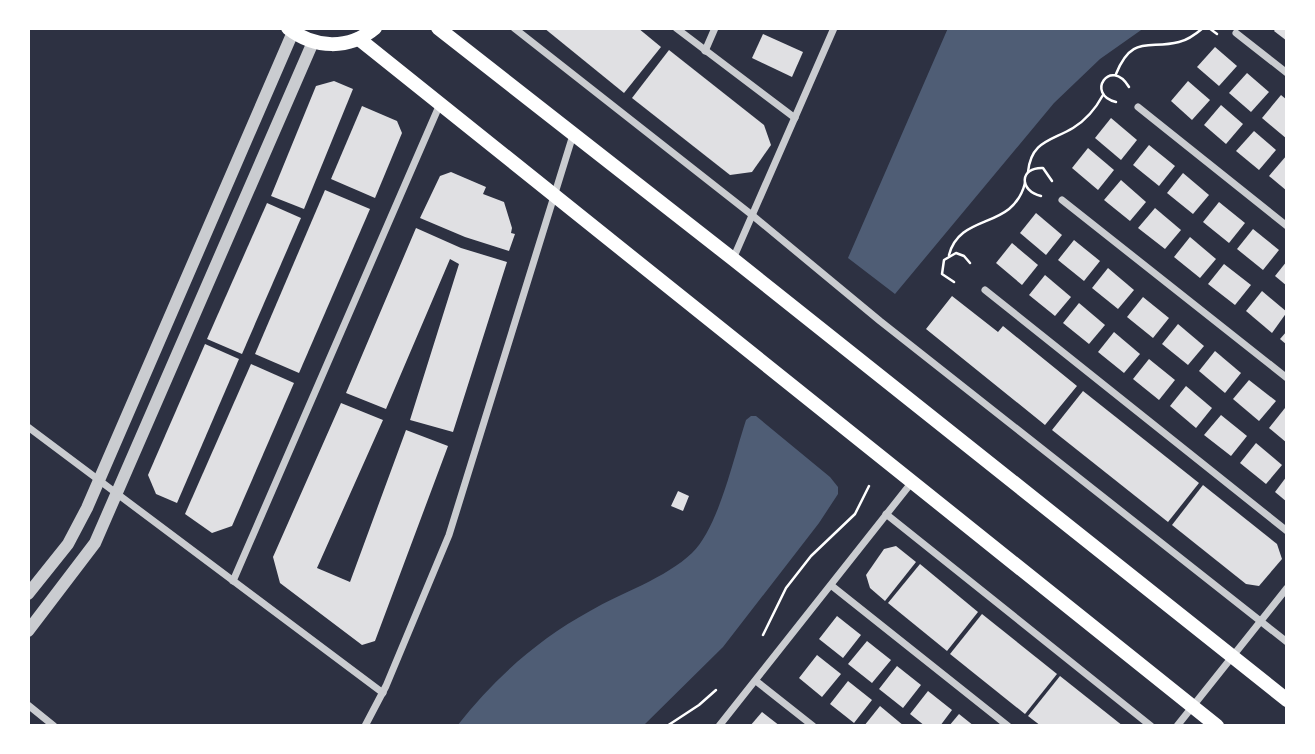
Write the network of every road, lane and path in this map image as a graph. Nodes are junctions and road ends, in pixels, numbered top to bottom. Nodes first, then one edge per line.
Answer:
1 (375, 28) edge
2 (438, 28) edge
3 (514, 28) edge
4 (676, 28) edge
5 (715, 28) edge
6 (834, 28) edge
7 (1203, 28) edge
8 (1209, 28) edge
9 (291, 30) edge
10 (1236, 33) dead end
11 (1217, 34) dead end
12 (359, 39) junction
13 (313, 42) junction
14 (705, 51) junction
15 (1287, 73) edge
16 (1116, 75) junction
17 (1129, 86) dead end
18 (1103, 94) junction
19 (1116, 102) dead end
20 (440, 104) junction
21 (1138, 107) dead end
22 (794, 118) junction
23 (573, 135) junction
24 (1028, 172) junction
25 (1052, 181) dead end
26 (1025, 183) junction
27 (555, 196) junction
28 (1041, 196) dead end
29 (1062, 200) dead end
30 (752, 215) junction
31 (1287, 226) edge
32 (949, 255) junction
33 (733, 259) junction
34 (970, 263) dead end
35 (954, 282) dead end
36 (985, 290) dead end
37 (1287, 378) edge
38 (28, 428) edge
39 (99, 480) junction
40 (912, 482) junction
41 (869, 486) dead end
42 (117, 494) junction
43 (886, 514) junction
44 (1287, 531) edge
45 (233, 581) junction
46 (832, 586) junction
47 (1287, 587) edge
48 (28, 594) edge
49 (1261, 621) junction
50 (28, 631) edge
51 (763, 635) dead end
52 (1287, 642) edge
53 (1231, 657) junction
54 (756, 681) junction
55 (716, 690) dead end
56 (383, 693) junction
57 (1287, 700) edge
58 (28, 705) edge
59 (1192, 706) junction
60 (54, 726) edge
61 (365, 726) edge
62 (667, 726) edge
63 (719, 726) edge
64 (813, 726) edge
65 (1008, 726) edge
66 (1152, 726) edge
67 (1177, 726) edge
68 (1217, 726) edge

1 - 12 main road
2 - 23 main road
3 - 30 street
4 - 14 street
5 - 14 street
6 - 22 street
7 - 16 path
8 - 11 path
9 - 13 main road
9 - 39 street
10 - 15 street
12 - 13 main road
12 - 20 main road
13 - 42 street
14 - 22 street
16 - 17 path
16 - 18 path
18 - 19 path
18 - 24 path
20 - 27 main road
20 - 45 street
21 - 31 street
22 - 30 street
23 - 27 street
23 - 33 main road
24 - 25 path
24 - 26 path
26 - 28 path
26 - 32 path
27 - 40 main road
27 - 56 street
29 - 37 street
30 - 33 street
30 - 49 street
32 - 34 path
32 - 35 path
33 - 53 main road
36 - 44 street
38 - 39 street
39 - 42 street
39 - 48 street
40 - 43 street
40 - 59 main road
41 - 51 path
42 - 45 street
42 - 50 street
43 - 46 street
43 - 66 street
45 - 56 street
46 - 54 street
46 - 65 street
47 - 49 street
49 - 52 street
49 - 53 street
53 - 57 main road
53 - 59 street
54 - 63 street
54 - 64 street
55 - 62 path
56 - 61 street
58 - 60 street
59 - 67 street
59 - 68 main road

